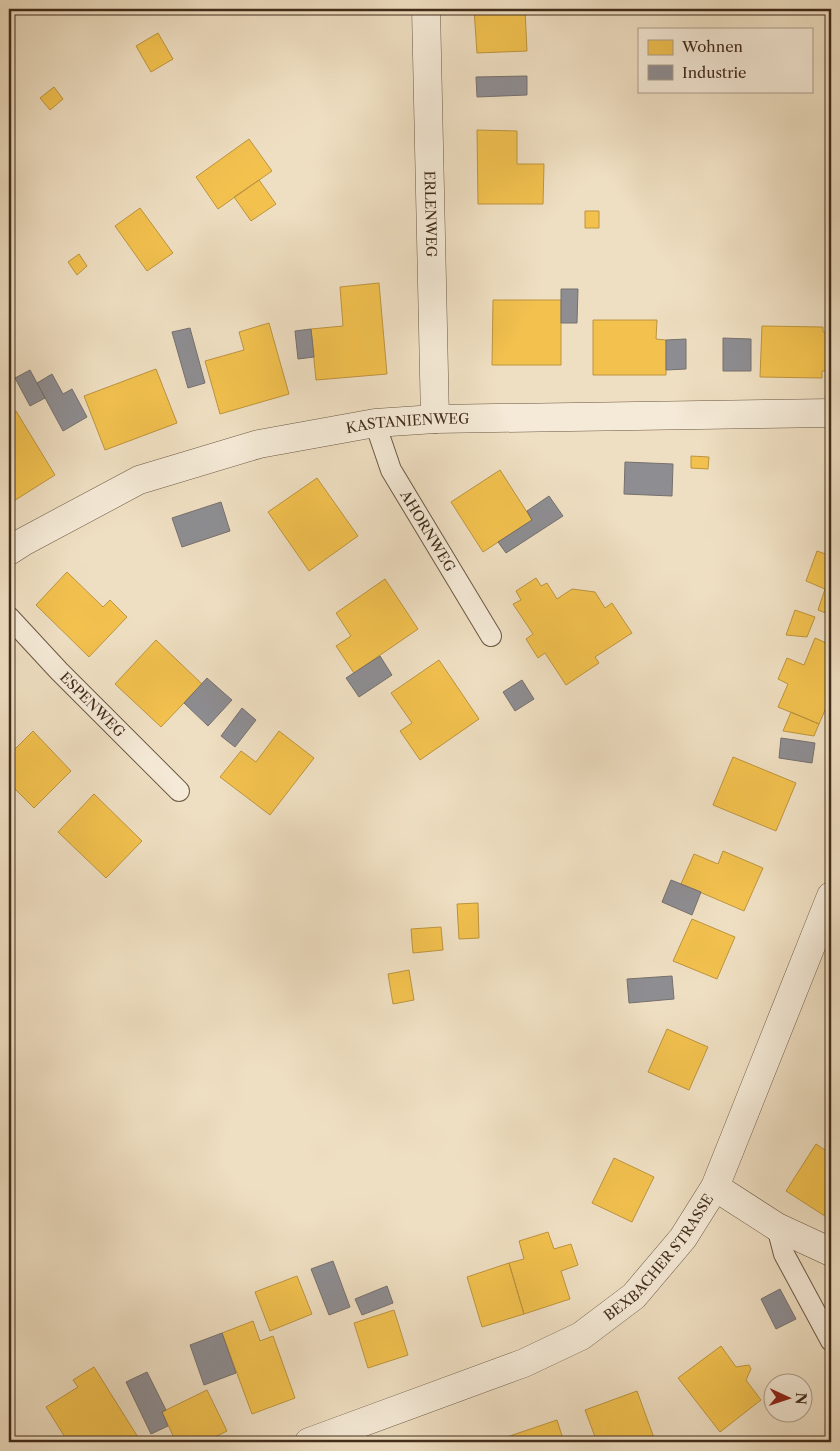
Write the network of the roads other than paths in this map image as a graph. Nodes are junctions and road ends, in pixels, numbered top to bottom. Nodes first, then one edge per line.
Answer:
1 (426, 9) edge
2 (831, 413) edge
3 (435, 419) junction
4 (375, 423) junction
5 (9, 551) edge
6 (9, 617) edge
7 (491, 636) dead end
8 (179, 791) dead end
9 (831, 896) edge
10 (715, 1187) junction
11 (777, 1227) junction
12 (831, 1252) edge
13 (831, 1341) edge
14 (309, 1442) edge

1 - 3 street, ERLENWEG
2 - 3 street, KASTANIENWEG
3 - 4 street, KASTANIENWEG
4 - 5 street, KASTANIENWEG
4 - 7 lane, AHORNWEG
6 - 8 lane, ESPENWEG
9 - 10 street, BEXBACHER STRASSE
10 - 11 street
10 - 14 street, BEXBACHER STRASSE
11 - 12 street
11 - 13 lane

